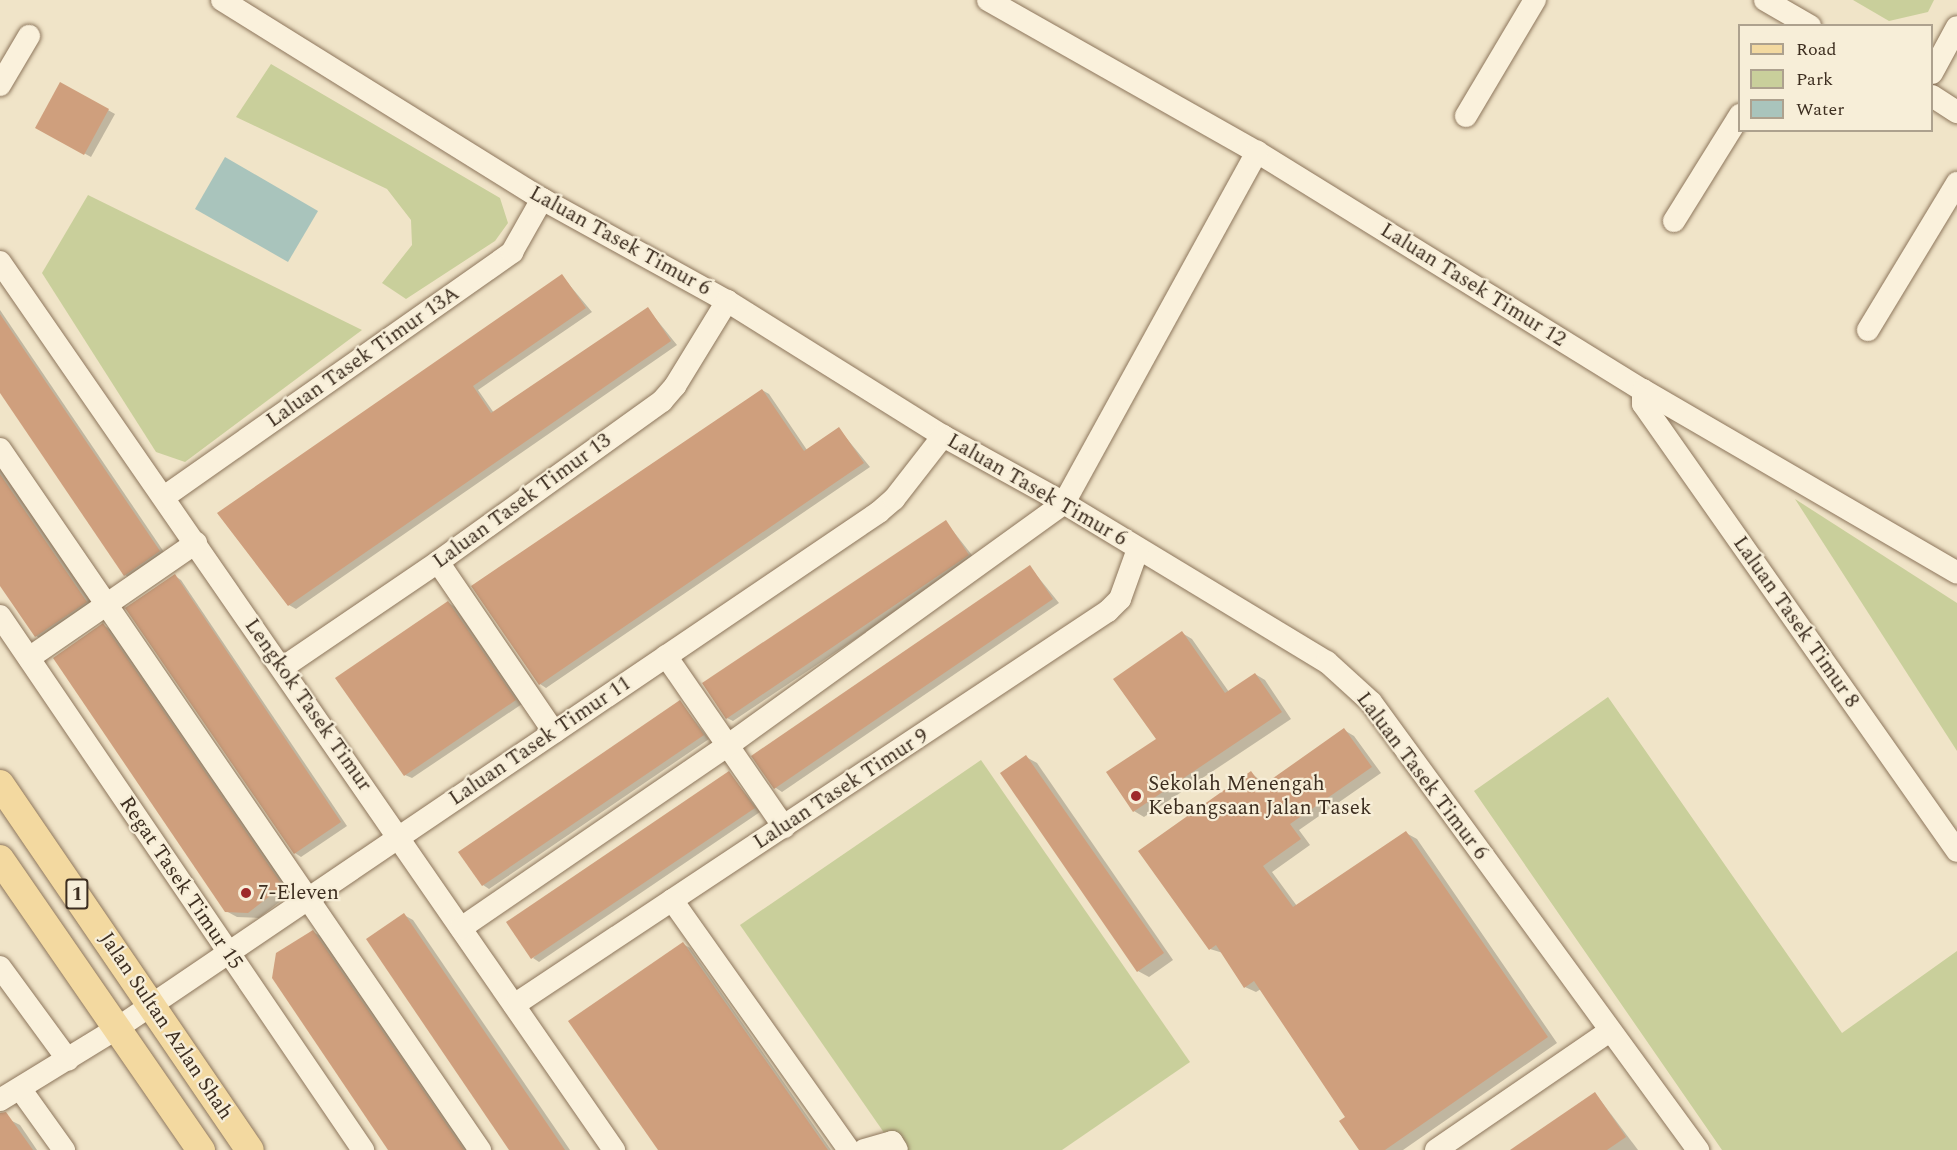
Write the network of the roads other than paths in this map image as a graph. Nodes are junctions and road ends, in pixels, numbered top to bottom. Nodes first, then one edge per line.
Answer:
1 (222, 0) edge
2 (988, 0) edge
3 (1536, 0) edge
4 (1765, 0) edge
5 (1802, 24) edge
6 (1957, 27) edge
7 (29, 36) dead end
8 (1933, 71) edge
9 (0, 85) edge
10 (1933, 97) edge
11 (1957, 112) edge
12 (1466, 116) dead end
13 (1738, 118) edge
14 (1257, 152) junction
15 (1957, 183) edge
16 (542, 199) junction
17 (1674, 221) dead end
18 (0, 262) edge
19 (727, 301) junction
20 (1868, 330) dead end
21 (1643, 390) junction
22 (942, 436) junction
23 (0, 448) edge
24 (164, 497) junction
25 (1064, 503) junction
26 (196, 543) junction
27 (1138, 549) junction
28 (438, 562) junction
29 (1957, 573) edge
30 (106, 604) junction
31 (0, 616) edge
32 (666, 656) junction
33 (29, 658) junction
34 (282, 668) junction
35 (554, 732) junction
36 (730, 744) junction
37 (0, 784) edge
38 (784, 826) junction
39 (399, 837) junction
40 (1957, 851) edge
41 (0, 858) edge
42 (308, 899) junction
43 (672, 900) junction
44 (461, 928) junction
45 (228, 953) junction
46 (0, 967) edge
47 (153, 1004) junction
48 (514, 1005) junction
49 (119, 1027) junction
50 (1610, 1030) junction
51 (68, 1060) junction
52 (21, 1090) junction
53 (0, 1100) edge
54 (606, 1147) edge
55 (64, 1150) edge
56 (201, 1150) edge
57 (250, 1150) edge
58 (363, 1150) edge
59 (480, 1150) edge
60 (849, 1150) edge
61 (864, 1150) edge
62 (897, 1150) edge
63 (1436, 1150) edge
64 (1698, 1150) edge

1 - 16 street, Laluan Tasek Timur 6
2 - 14 street, Laluan Tasek Timur 12
3 - 12 street
4 - 5 street
6 - 8 street
7 - 9 street
10 - 11 street
13 - 17 street
14 - 21 street, Laluan Tasek Timur 12
14 - 25 street
15 - 20 street
16 - 19 street, Laluan Tasek Timur 6
16 - 24 street, Laluan Tasek Timur 13A
18 - 24 street, Lengkok Tasek Timur
19 - 22 street, Laluan Tasek Timur 6
19 - 28 street, Laluan Tasek Timur 13
21 - 29 street, Laluan Tasek Timur 12
21 - 40 street, Laluan Tasek Timur 8
22 - 25 street, Laluan Tasek Timur 6
22 - 32 street, Laluan Tasek Timur 11
23 - 30 street
24 - 26 street, Lengkok Tasek Timur
25 - 27 street, Laluan Tasek Timur 6
25 - 36 street
26 - 30 street
26 - 34 street, Lengkok Tasek Timur
27 - 38 street, Laluan Tasek Timur 9
27 - 50 street, Laluan Tasek Timur 6
28 - 34 street, Laluan Tasek Timur 13
28 - 35 street
30 - 33 street
30 - 42 street
31 - 33 street, Regat Tasek Timur 15
32 - 35 street, Laluan Tasek Timur 11
32 - 36 street
33 - 45 street, Regat Tasek Timur 15
34 - 39 street, Lengkok Tasek Timur
35 - 39 street, Laluan Tasek Timur 11
36 - 38 street
36 - 44 street
37 - 47 main road, Jalan Sultan Azlan Shah / 1
38 - 43 street, Laluan Tasek Timur 9
39 - 42 street, Laluan Tasek Timur 11
39 - 44 street, Lengkok Tasek Timur
41 - 49 main road, Jalan Sultan Azlan Shah / 1
42 - 45 street, Laluan Tasek Timur 11
42 - 59 street
43 - 48 street, Laluan Tasek Timur 9
43 - 60 street
44 - 48 street, Lengkok Tasek Timur
45 - 47 street, Laluan Tasek Timur 11
45 - 58 street, Regat Tasek Timur 15
46 - 51 street
47 - 49 street, Laluan Tasek Timur 11
47 - 57 main road, Jalan Sultan Azlan Shah / 1
48 - 54 street, Lengkok Tasek Timur
49 - 51 street, Laluan Tasek Timur 11
49 - 56 main road, Jalan Sultan Azlan Shah / 1
50 - 63 street
50 - 64 street, Laluan Tasek Timur 6
51 - 52 street, Laluan Tasek Timur 11
52 - 53 street, Laluan Tasek Timur 11
52 - 55 street
61 - 62 street

